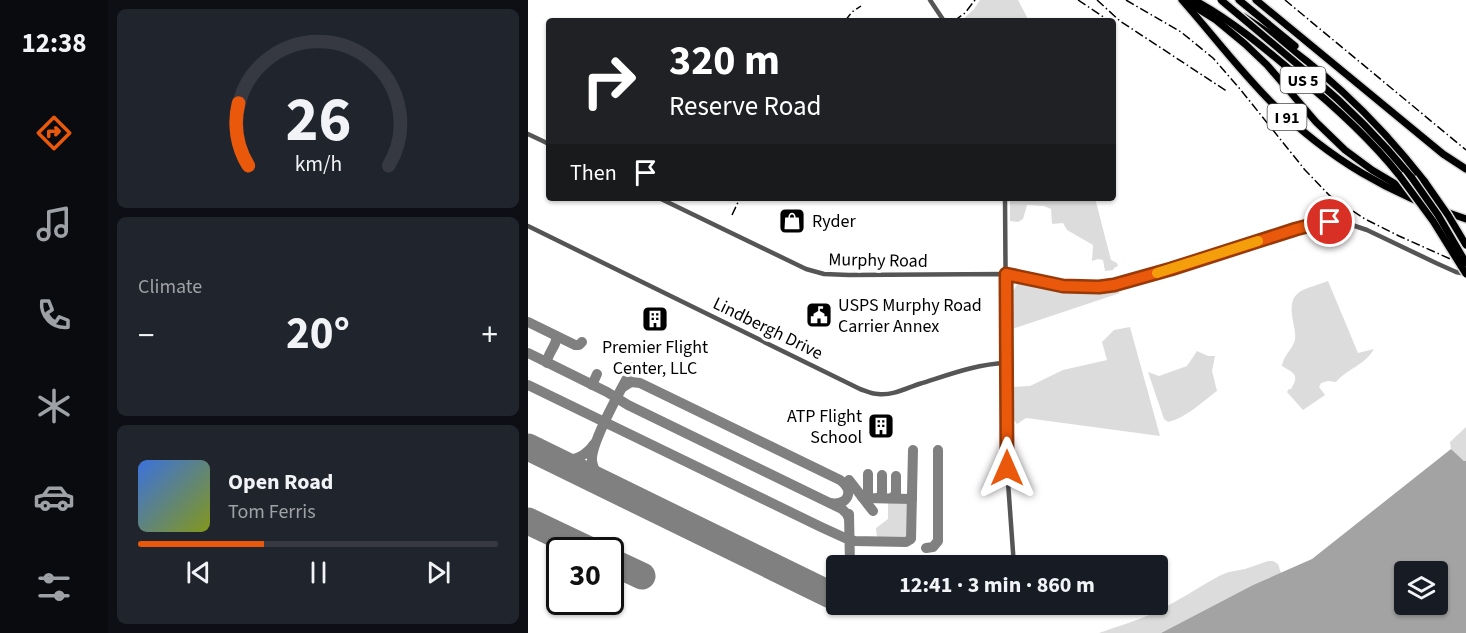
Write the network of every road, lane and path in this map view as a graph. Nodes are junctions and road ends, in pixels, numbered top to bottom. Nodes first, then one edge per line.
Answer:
1 (930, 0) edge
2 (1183, 0) edge
3 (1194, 0) edge
4 (1215, 0) edge
5 (1221, 0) edge
6 (1239, 0) edge
7 (1256, 0) edge
8 (942, 18) edge
9 (1379, 126) junction
10 (528, 134) edge
11 (546, 143) edge
12 (1466, 169) edge
13 (665, 201) edge
14 (1005, 201) edge
15 (1422, 203) junction
16 (1466, 219) edge
17 (528, 226) edge
18 (1466, 245) edge
19 (1466, 263) edge
20 (1006, 274) junction
21 (1466, 274) edge
22 (1006, 363) junction
23 (1013, 555) edge

1 - 8 street
2 - 15 highway, bridge
2 - 15 highway, I 91
3 - 21 highway, US 5, bridge
4 - 9 highway, US 5
5 - 19 highway, bridge
6 - 9 highway
7 - 12 highway
9 - 18 highway, US 5, bridge
10 - 11 street
13 - 20 street, Murphy Road
14 - 20 street
15 - 16 highway, I 91, bridge
17 - 22 street, Lindbergh Drive
20 - 21 street, Murphy Road
20 - 22 street
22 - 23 street

